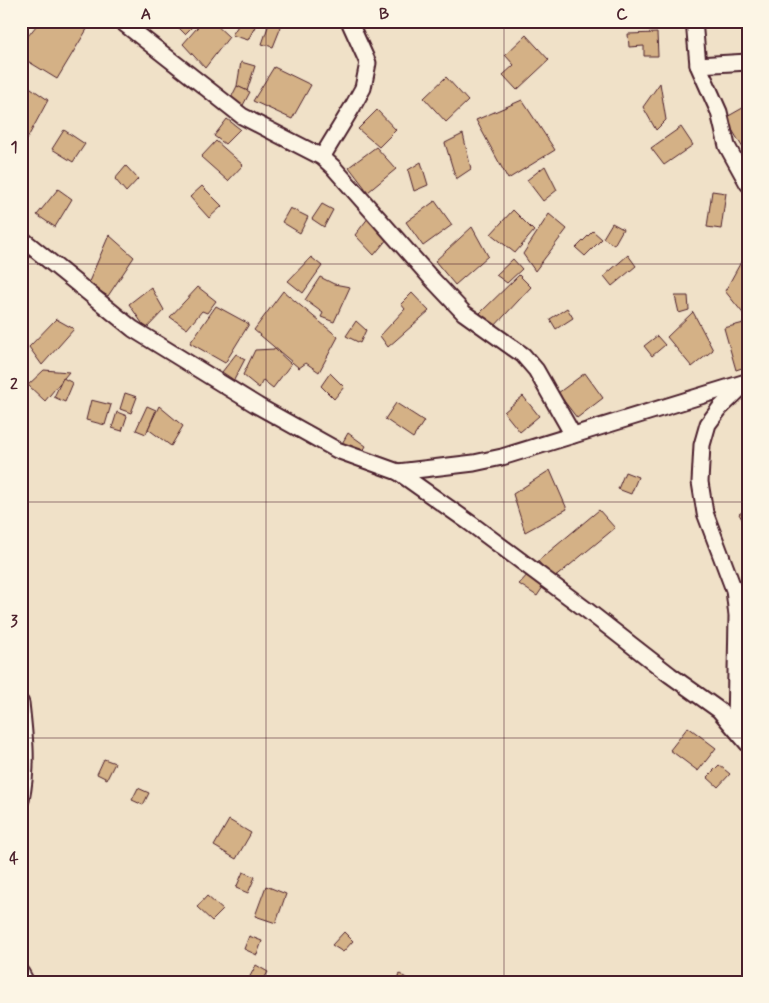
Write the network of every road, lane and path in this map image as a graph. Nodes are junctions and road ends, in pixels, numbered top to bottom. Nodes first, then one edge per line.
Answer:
1 (120, 21) edge
2 (349, 21) edge
3 (694, 21) edge
4 (748, 62) edge
5 (698, 65) junction
6 (322, 157) junction
7 (748, 184) edge
8 (21, 238) edge
9 (748, 381) edge
10 (573, 435) junction
11 (398, 472) junction
12 (21, 703) edge
13 (735, 727) junction
14 (748, 744) edge
15 (21, 800) edge
16 (21, 974) edge
17 (26, 982) edge

1 - 6 street
2 - 6 street
3 - 5 street
4 - 5 street
5 - 7 street
6 - 10 street
8 - 11 street
9 - 10 street
9 - 13 street
10 - 11 street
11 - 13 street
12 - 15 street
13 - 14 street
16 - 17 street

